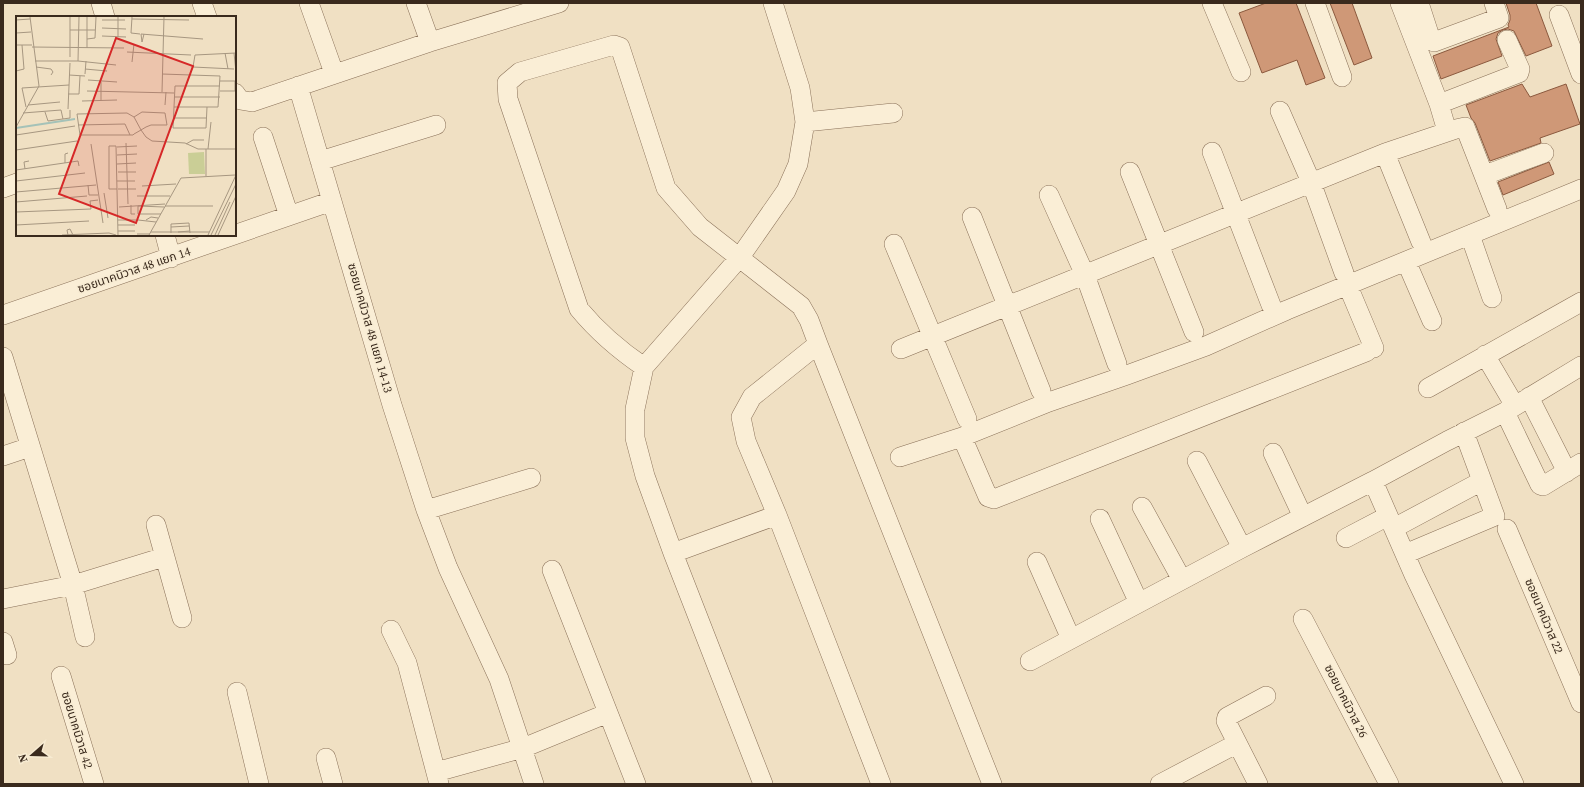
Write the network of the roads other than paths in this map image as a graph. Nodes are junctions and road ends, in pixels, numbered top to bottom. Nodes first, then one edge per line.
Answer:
1 (101, 3) edge
2 (202, 3) edge
3 (309, 3) edge
4 (416, 3) edge
5 (559, 3) edge
6 (773, 3) edge
7 (1212, 3) edge
8 (1315, 3) edge
9 (1400, 3) edge
10 (1419, 3) edge
11 (1494, 3) edge
12 (524, 8) edge
13 (1559, 14) dead end
14 (105, 16) edge
15 (207, 16) edge
16 (1508, 40) dead end
17 (430, 42) junction
18 (1241, 72) dead end
19 (334, 73) junction
20 (1581, 74) edge
21 (1342, 77) dead end
22 (298, 86) junction
23 (236, 94) edge
24 (1439, 104) junction
25 (1280, 111) dead end
26 (893, 113) dead end
27 (805, 122) junction
28 (436, 125) dead end
29 (1447, 132) junction
30 (263, 137) dead end
31 (1212, 152) dead end
32 (1385, 153) junction
33 (1544, 153) dead end
34 (320, 161) junction
35 (1130, 172) dead end
36 (1485, 175) junction
37 (1311, 182) junction
38 (16, 183) edge
39 (3, 188) edge
40 (1581, 189) edge
41 (1049, 195) dead end
42 (332, 201) junction
43 (1497, 209) dead end
44 (1237, 213) junction
45 (288, 216) junction
46 (972, 217) dead end
47 (236, 235) edge
48 (1470, 235) junction
49 (165, 236) edge
50 (232, 236) edge
51 (1421, 242) dead end
52 (894, 244) dead end
53 (1160, 244) junction
54 (740, 257) junction
55 (171, 258) junction
56 (1406, 261) junction
57 (1085, 275) junction
58 (1346, 279) junction
59 (1492, 298) dead end
60 (1581, 302) edge
61 (1271, 305) dead end
62 (1008, 306) junction
63 (3, 315) edge
64 (1432, 321) dead end
65 (1194, 332) dead end
66 (932, 336) junction
67 (818, 344) junction
68 (901, 349) dead end
69 (1485, 355) junction
70 (3, 357) edge
71 (1117, 364) dead end
72 (1581, 366) edge
73 (644, 367) junction
74 (1428, 388) dead end
75 (1041, 391) dead end
76 (1517, 405) junction
77 (967, 419) dead end
78 (1464, 432) junction
79 (962, 437) junction
80 (30, 447) junction
81 (1272, 453) dead end
82 (3, 456) edge
83 (900, 457) dead end
84 (1197, 462) dead end
85 (1574, 468) edge
86 (531, 478) dead end
87 (1373, 481) junction
88 (1482, 481) junction
89 (1142, 507) dead end
90 (426, 510) junction
91 (777, 515) junction
92 (1303, 517) junction
93 (1100, 519) dead end
94 (1391, 522) junction
95 (1501, 523) junction
96 (156, 525) dead end
97 (1346, 538) dead end
98 (1242, 548) junction
99 (673, 554) junction
100 (1405, 554) junction
101 (164, 558) junction
102 (1036, 562) dead end
103 (552, 570) dead end
104 (1182, 580) junction
105 (72, 585) junction
106 (3, 599) edge
107 (1139, 603) junction
108 (182, 618) dead end
109 (1303, 619) dead end
110 (391, 630) dead end
111 (84, 636) dead end
112 (1071, 639) junction
113 (1030, 661) dead end
114 (61, 676) dead end
115 (237, 692) dead end
116 (1266, 696) dead end
117 (1581, 703) edge
118 (608, 713) junction
119 (1236, 744) junction
120 (523, 748) junction
121 (326, 758) dead end
122 (437, 778) edge
123 (94, 784) edge
124 (259, 784) edge
125 (333, 784) edge
126 (534, 784) edge
127 (636, 784) edge
128 (763, 784) edge
129 (881, 784) edge
130 (992, 784) edge
131 (1160, 784) edge
132 (1258, 784) edge
133 (1389, 784) edge
134 (1514, 784) edge

1 - 14 street
2 - 15 street
3 - 19 street
4 - 17 street
5 - 12 street
6 - 27 street
7 - 18 street
8 - 21 street
9 - 24 street
10 - 11 street
12 - 17 street
13 - 20 street
16 - 24 street
17 - 19 street
19 - 22 street
22 - 23 street
22 - 34 street, ซอยนาคนิวาส 48 แยก 14-13
24 - 29 street
25 - 37 street
26 - 27 street
27 - 54 street
28 - 34 street
29 - 32 street
29 - 36 street
30 - 45 street
31 - 44 street
32 - 37 street
32 - 51 street
33 - 36 street
34 - 42 street, ซอยนาคนิวาส 48 แยก 14-13
35 - 53 street
36 - 43 street
37 - 44 street
37 - 58 street
38 - 39 street
40 - 48 street
41 - 57 street
42 - 45 street, ซอยนาคนิวาส 48 แยก 14
42 - 90 street, ซอยนาคนิวาส 48 แยก 14-13
44 - 53 street
44 - 61 street
45 - 47 street, ซอยนาคนิวาส 48 แยก 14
46 - 62 street
48 - 56 street
48 - 59 street
49 - 55 street
50 - 55 street, ซอยนาคนิวาส 48 แยก 14
52 - 66 street
53 - 57 street
53 - 65 street
54 - 67 street
54 - 73 street
54 - 73 street
55 - 63 street, ซอยนาคนิวาส 48 แยก 14
56 - 58 street
56 - 64 street
57 - 62 street
57 - 71 street
58 - 79 street
58 - 79 street
60 - 69 street
62 - 66 street
62 - 75 street
66 - 68 street
66 - 77 street
67 - 91 street
67 - 130 street
69 - 74 street
69 - 76 street
70 - 80 street
72 - 76 street
73 - 99 street
76 - 78 street
76 - 85 street
76 - 85 street
78 - 87 street
78 - 88 street, ซอยนาคนิวาส 22
79 - 83 street
80 - 82 street
80 - 105 street
81 - 92 street
84 - 98 street
86 - 90 street
87 - 92 street
87 - 94 street
88 - 94 street
88 - 95 street, ซอยนาคนิวาส 22
89 - 104 street
90 - 120 street, ซอยนาคนิวาส 48 แยก 14-13
91 - 99 street
91 - 129 street
92 - 98 street
93 - 107 street
94 - 97 street
94 - 100 street
95 - 100 street
95 - 117 street, ซอยนาคนิวาส 22
96 - 101 street
98 - 104 street
99 - 128 street
100 - 134 street
101 - 105 street
101 - 108 street
102 - 112 street
103 - 118 street
104 - 107 street
105 - 106 street
105 - 111 street
107 - 112 street
109 - 133 street, ซอยนาคนิวาส 26
110 - 122 street
112 - 113 street
114 - 123 street, ซอยนาคนิวาส 42
115 - 124 street
116 - 119 street
118 - 120 street
118 - 127 street
119 - 131 street
119 - 132 street
120 - 122 street
120 - 126 street, ซอยนาคนิวาส 48 แยก 14-13
121 - 125 street

